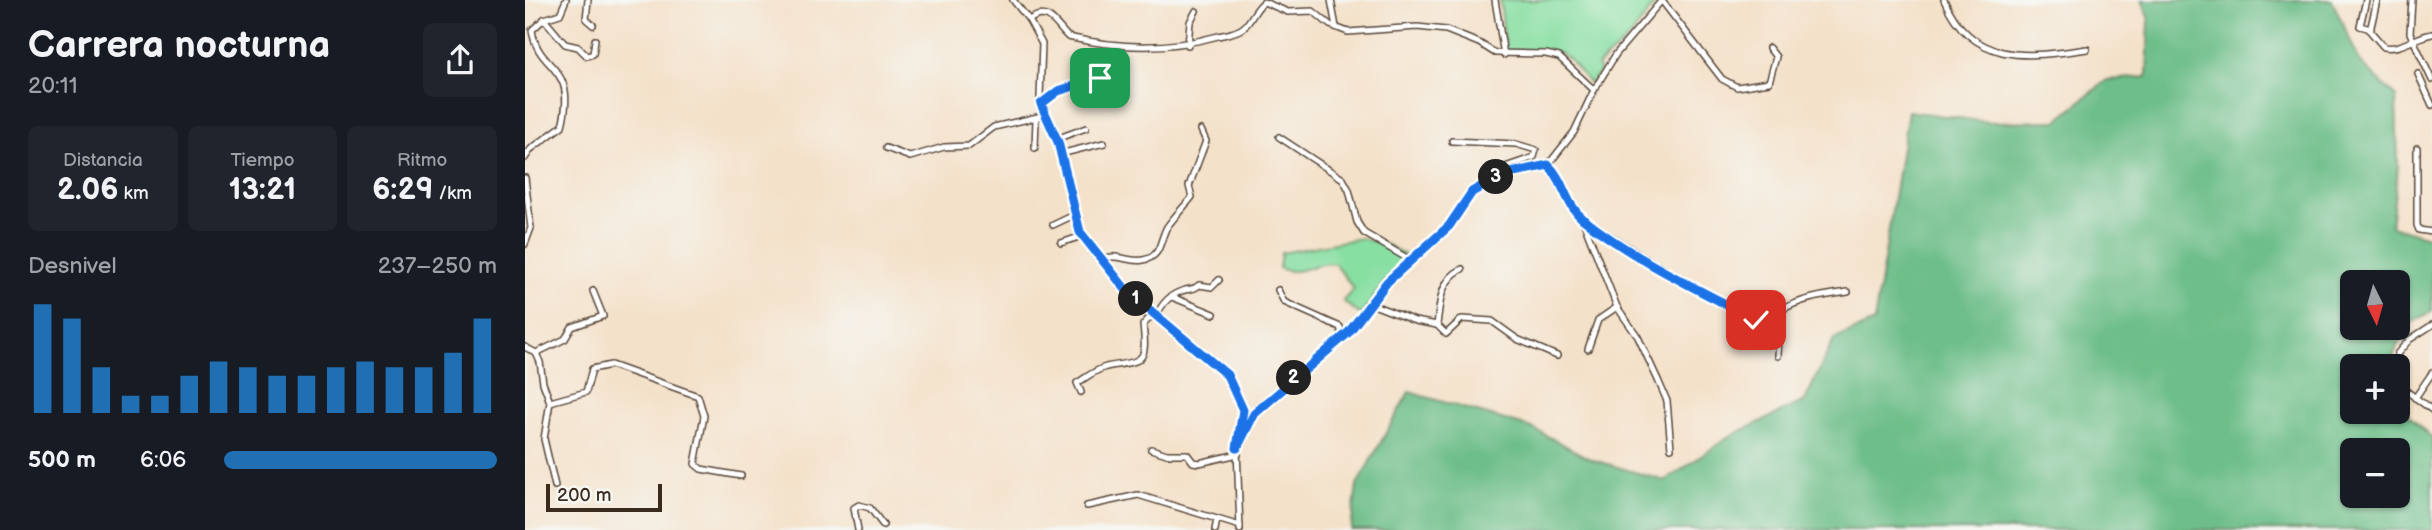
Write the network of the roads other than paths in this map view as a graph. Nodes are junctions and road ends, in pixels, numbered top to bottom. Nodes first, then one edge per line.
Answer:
1 (566, 0) edge
2 (588, 0) edge
3 (1013, 0) edge
4 (1331, 0) edge
5 (1495, 0) edge
6 (1662, 0) edge
7 (1944, 0) edge
8 (2366, 0) edge
9 (2377, 0) edge
10 (2412, 0) edge
11 (1196, 11) dead end
12 (544, 19) junction
13 (1029, 20) junction
14 (593, 25) dead end
15 (1336, 27) junction
16 (2371, 29) junction
17 (2432, 34) edge
18 (2412, 38) junction
19 (595, 40) dead end
20 (1188, 45) junction
21 (1769, 48) dead end
22 (2087, 49) dead end
23 (1504, 55) junction
24 (2417, 74) dead end
25 (2432, 80) edge
26 (1108, 87) dead end
27 (1594, 90) junction
28 (1041, 104) junction
29 (2432, 105) edge
30 (1046, 115) junction
31 (1036, 119) junction
32 (1086, 128) dead end
33 (1201, 130) dead end
34 (1279, 137) dead end
35 (1056, 139) junction
36 (1453, 141) dead end
37 (1104, 144) dead end
38 (886, 148) dead end
39 (1035, 148) dead end
40 (2417, 149) dead end
41 (1061, 154) junction
42 (525, 158) edge
43 (1548, 165) junction
44 (525, 178) edge
45 (1484, 183) junction
46 (1074, 215) junction
47 (1582, 218) junction
48 (1053, 225) dead end
49 (2432, 232) edge
50 (1082, 236) junction
51 (1071, 239) junction
52 (1061, 243) dead end
53 (525, 244) edge
54 (1070, 250) dead end
55 (1100, 259) junction
56 (1411, 260) junction
57 (1462, 269) dead end
58 (1219, 280) dead end
59 (1278, 290) dead end
60 (593, 291) dead end
61 (1848, 292) dead end
62 (1172, 297) junction
63 (1371, 304) junction
64 (1617, 307) junction
65 (1214, 314) dead end
66 (1154, 315) junction
67 (1764, 322) junction
68 (1437, 325) junction
69 (2432, 325) edge
70 (1343, 337) junction
71 (525, 347) edge
72 (1588, 349) dead end
73 (536, 353) junction
74 (2397, 354) edge
75 (1557, 356) dead end
76 (1778, 356) dead end
77 (2432, 373) edge
78 (1081, 392) dead end
79 (2410, 394) edge
80 (2415, 398) junction
81 (550, 402) junction
82 (2432, 410) edge
83 (1237, 448) junction
84 (1671, 448) dead end
85 (1151, 449) dead end
86 (741, 476) dead end
87 (555, 486) dead end
88 (1087, 506) dead end
89 (1217, 519) junction
90 (883, 526) dead end
91 (1240, 528) edge
92 (858, 530) edge
93 (1215, 530) edge

1 - 12 street
2 - 14 street
3 - 13 street
4 - 15 street
5 - 23 street
6 - 21 street
6 - 27 street
7 - 22 street
8 - 16 street
9 - 16 street
10 - 18 street
11 - 20 street
12 - 19 street
12 - 42 street
13 - 20 street
13 - 28 street
15 - 20 street
15 - 23 street
16 - 18 street
17 - 18 street
18 - 25 street
23 - 27 street
24 - 29 street
26 - 28 street
27 - 43 street
28 - 30 street
30 - 31 street
30 - 35 street
31 - 38 street
31 - 39 street
32 - 35 street
33 - 55 street
34 - 56 street
35 - 41 street
36 - 45 street
37 - 41 street
40 - 49 street
41 - 46 street
43 - 45 street
43 - 47 street
44 - 53 street
45 - 56 street
46 - 48 street
46 - 50 street
47 - 64 street
47 - 67 street
50 - 51 street
50 - 55 street
51 - 52 street
51 - 54 street
55 - 66 street
56 - 63 street
57 - 68 street
58 - 62 street
59 - 70 street
60 - 73 street
61 - 67 street
62 - 65 street
62 - 66 street
63 - 68 street
63 - 70 street
64 - 72 street
64 - 84 street
66 - 78 street
66 - 83 street
67 - 76 street
68 - 75 street
69 - 74 street
70 - 83 street
71 - 73 street
73 - 81 street
77 - 80 street
79 - 80 street
80 - 82 street
81 - 86 street
81 - 87 street
83 - 85 street
83 - 91 street
88 - 89 street
89 - 91 street
89 - 93 street
90 - 92 street

